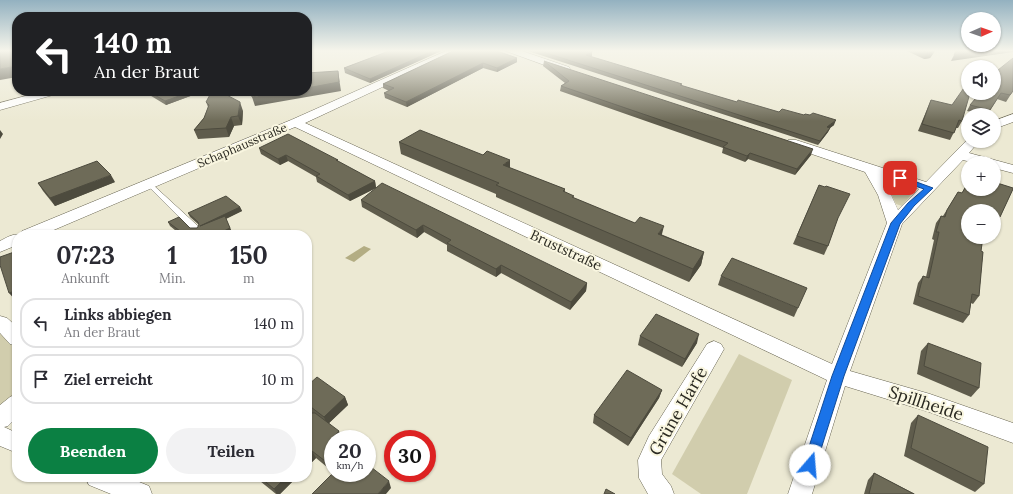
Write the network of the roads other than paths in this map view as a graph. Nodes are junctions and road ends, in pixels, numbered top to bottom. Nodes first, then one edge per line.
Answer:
1 (403, 74) edge
2 (41, 96) edge
3 (32, 99) junction
4 (0, 107) edge
5 (0, 117) edge
6 (1013, 118) edge
7 (1001, 122) edge
8 (295, 123) junction
9 (780, 139) edge
10 (967, 148) edge
11 (961, 155) junction
12 (965, 156) edge
13 (1001, 166) edge
14 (870, 168) junction
15 (1013, 169) edge
16 (149, 184) junction
17 (929, 188) junction
18 (896, 223) junction
19 (196, 229) edge
20 (40, 230) edge
21 (12, 242) edge
22 (0, 247) edge
23 (0, 323) edge
24 (12, 334) edge
25 (714, 350) dead end
26 (838, 376) junction
27 (12, 408) edge
28 (0, 419) edge
29 (1013, 433) edge
30 (0, 436) edge
31 (12, 441) edge
32 (110, 482) edge
33 (140, 494) edge
34 (662, 494) edge
35 (800, 494) edge

1 - 8 street, Schaphausstraße
2 - 3 street
3 - 4 street
3 - 5 street
6 - 7 street
8 - 16 street, Schaphausstraße
8 - 26 street, Bruststraße
9 - 14 street
10 - 11 street
11 - 12 street
11 - 17 street
13 - 15 street
14 - 17 street
14 - 18 street
16 - 19 lane
16 - 20 street, Schaphausstraße
17 - 18 street
18 - 26 street
21 - 22 street
23 - 24 street
25 - 34 street, Grüne Harfe
26 - 29 street, Spillheide
26 - 35 street
27 - 28 street
30 - 31 street
32 - 33 street

